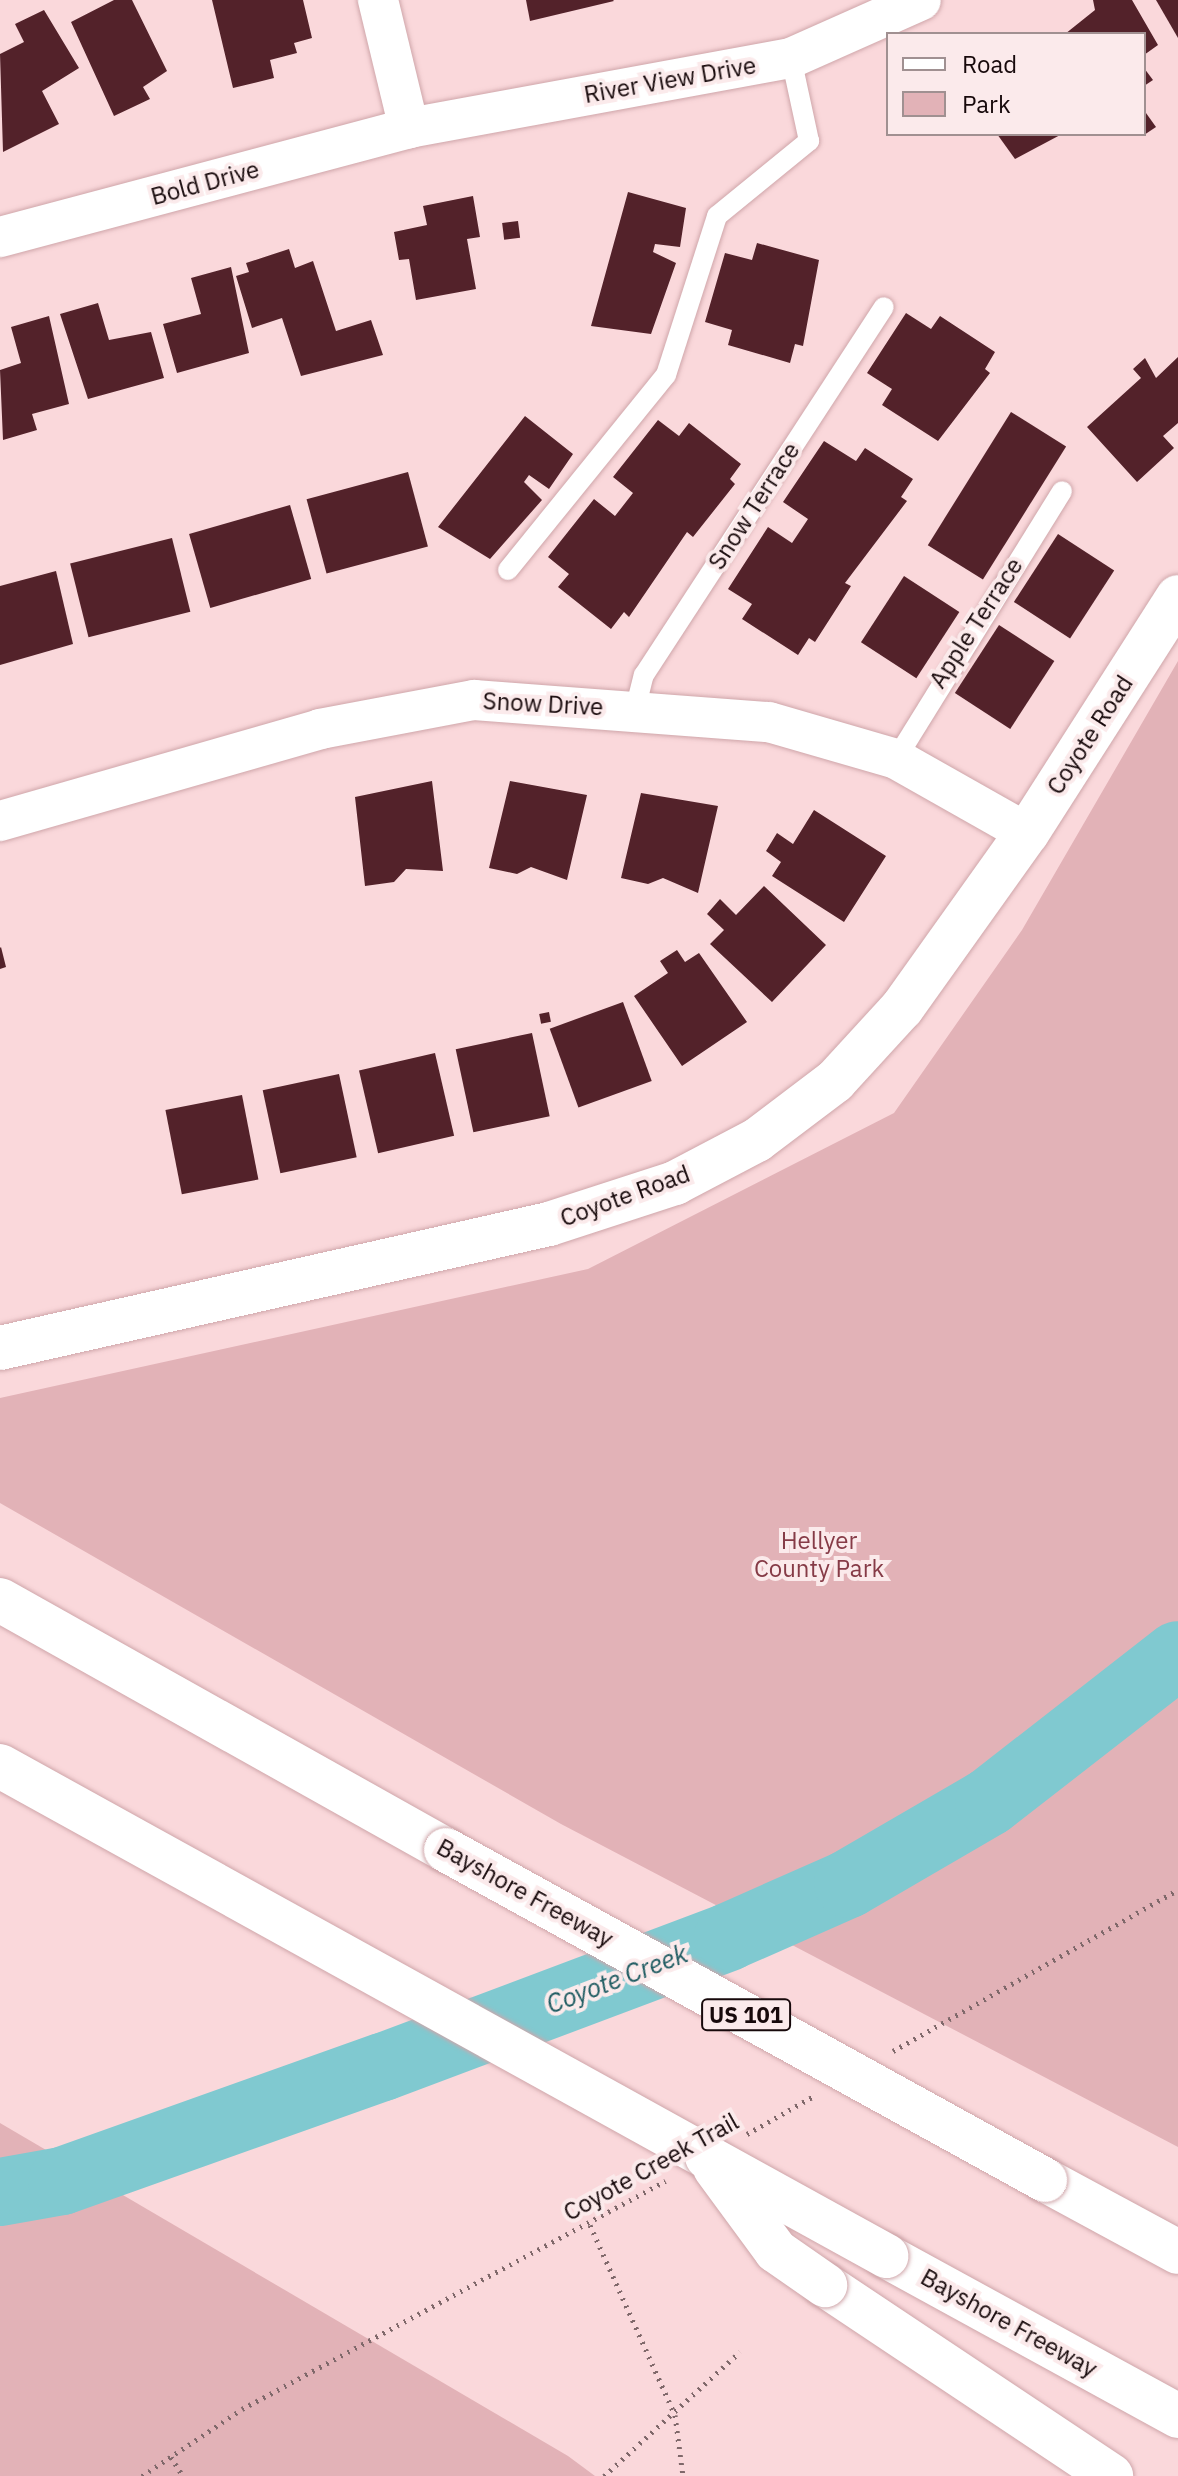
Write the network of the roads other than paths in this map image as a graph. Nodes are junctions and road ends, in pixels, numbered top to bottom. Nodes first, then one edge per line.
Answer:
1 (378, 0) edge
2 (921, 0) edge
3 (791, 58) junction
4 (409, 128) junction
5 (0, 237) edge
6 (884, 307) dead end
7 (1062, 491) dead end
8 (508, 570) dead end
9 (1178, 597) edge
10 (635, 710) junction
11 (896, 759) junction
12 (0, 821) edge
13 (1027, 833) junction
14 (0, 1348) edge
15 (0, 1600) edge
16 (0, 1766) edge
17 (706, 2158) junction
18 (1178, 2252) edge
19 (1178, 2416) edge
20 (1111, 2476) edge

1 - 4 street
2 - 3 street, River View Drive
3 - 4 street, River View Drive
3 - 8 lane
4 - 5 street, Bold Drive
6 - 10 lane, Snow Terrace
7 - 11 lane, Apple Terrace
9 - 13 main road, Coyote Road
10 - 11 street, Snow Drive
10 - 12 street, Snow Drive
11 - 13 street, Snow Drive
13 - 14 main road, Coyote Road
15 - 18 main road, Bayshore Freeway / US 101, bridge
16 - 17 main road, Bayshore Freeway
17 - 19 main road, Bayshore Freeway, bridge
17 - 20 main road, bridge

